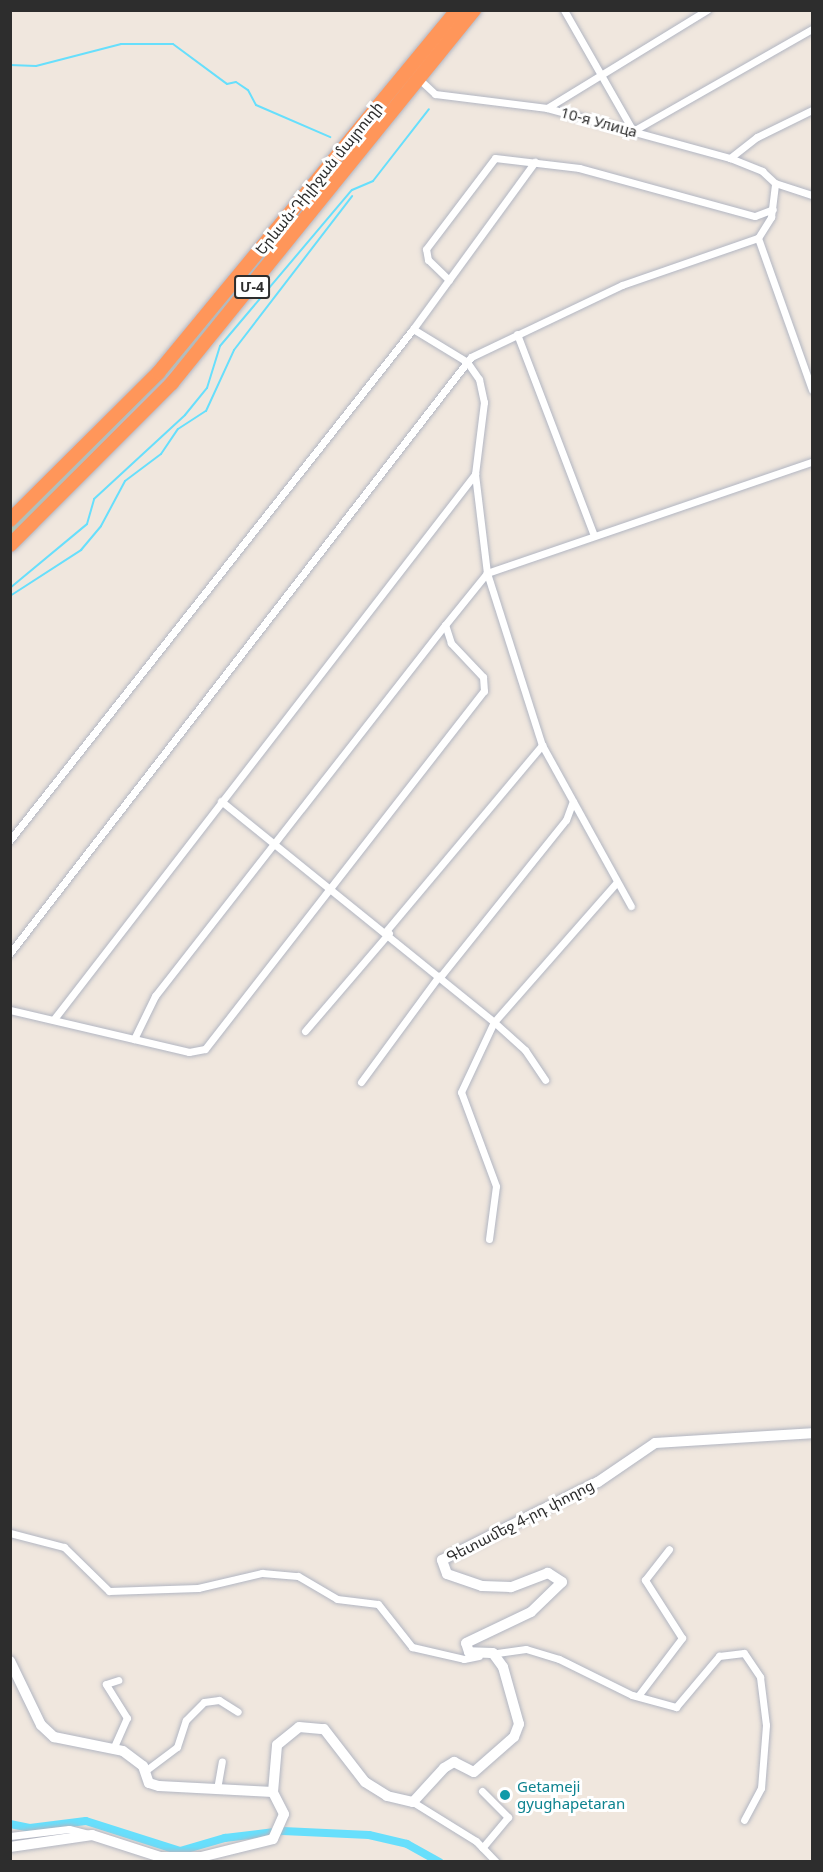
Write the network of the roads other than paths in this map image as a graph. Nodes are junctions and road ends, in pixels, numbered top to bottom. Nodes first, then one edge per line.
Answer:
1 (457, 10) edge
2 (474, 10) edge
3 (564, 10) edge
4 (707, 10) edge
5 (813, 29) edge
6 (597, 74) junction
7 (419, 79) junction
8 (547, 108) junction
9 (813, 110) edge
10 (633, 131) junction
11 (730, 158) junction
12 (535, 162) junction
13 (775, 183) junction
14 (813, 195) edge
15 (773, 209) junction
16 (758, 238) junction
17 (449, 280) junction
18 (413, 329) junction
19 (517, 334) junction
20 (468, 362) junction
21 (812, 388) edge
22 (813, 462) edge
23 (475, 474) junction
24 (10, 520) edge
25 (594, 537) junction
26 (10, 544) edge
27 (487, 573) junction
28 (445, 625) junction
29 (542, 745) junction
30 (221, 801) junction
31 (573, 801) junction
32 (10, 840) edge
33 (275, 843) junction
34 (616, 882) junction
35 (328, 889) junction
36 (631, 906) dead end
37 (387, 932) junction
38 (10, 953) edge
39 (439, 976) junction
40 (10, 1010) edge
41 (54, 1019) junction
42 (494, 1022) junction
43 (305, 1031) dead end
44 (134, 1039) junction
45 (545, 1080) dead end
46 (361, 1082) dead end
47 (489, 1239) dead end
48 (813, 1433) edge
49 (10, 1533) edge
50 (669, 1549) dead end
51 (493, 1653) junction
52 (10, 1661) edge
53 (118, 1680) dead end
54 (638, 1696) junction
55 (238, 1712) dead end
56 (113, 1749) junction
57 (222, 1761) dead end
58 (145, 1771) junction
59 (217, 1789) junction
60 (482, 1791) dead end
61 (273, 1792) junction
62 (413, 1802) junction
63 (744, 1820) dead end
64 (92, 1835) junction
65 (10, 1836) edge
66 (10, 1847) edge
67 (482, 1848) junction
68 (496, 1862) edge

1 - 24 highway, Երևան-Դիլիջան մայրուղի / Մ-4
2 - 7 highway, Երևան-Դիլիջան մայրուղի / Մ-4
3 - 6 street
4 - 6 street
5 - 10 street
6 - 8 street
6 - 10 street
7 - 8 street, 10-я Улица
7 - 26 highway, Երևան-Դիլիջան մայրուղի / Մ-4
8 - 10 street, 10-я Улица
9 - 11 street
10 - 11 street, 10-я Улица
11 - 13 street, 10-я Улица
12 - 15 street
12 - 17 street
12 - 17 street
13 - 14 street, 10-я Улица
13 - 15 street
15 - 16 street
16 - 19 street
16 - 21 street
17 - 18 street
18 - 20 street
18 - 32 street
19 - 20 street
19 - 25 street
20 - 23 street
20 - 38 street
22 - 25 street
23 - 27 street
23 - 30 street
25 - 27 street
27 - 28 street
27 - 29 street
28 - 33 street
28 - 35 street
29 - 31 street
29 - 37 street
30 - 33 street
30 - 41 street
31 - 34 street
31 - 39 street
33 - 35 street
33 - 44 street
34 - 36 street
34 - 42 street
35 - 37 street
35 - 44 street
37 - 39 street
37 - 43 street
39 - 42 street
39 - 46 street
40 - 41 street
41 - 44 street
42 - 45 street
42 - 47 street
48 - 51 street, Գետամեջ 4-րդ փողոց
49 - 51 street
50 - 54 street
51 - 54 street
51 - 62 street
52 - 56 street
53 - 56 street
54 - 63 street
55 - 58 street
56 - 58 street
57 - 59 street
58 - 59 street
59 - 61 street
60 - 67 street
61 - 62 street
61 - 64 street
62 - 67 street
64 - 65 street
64 - 66 street
67 - 68 street

